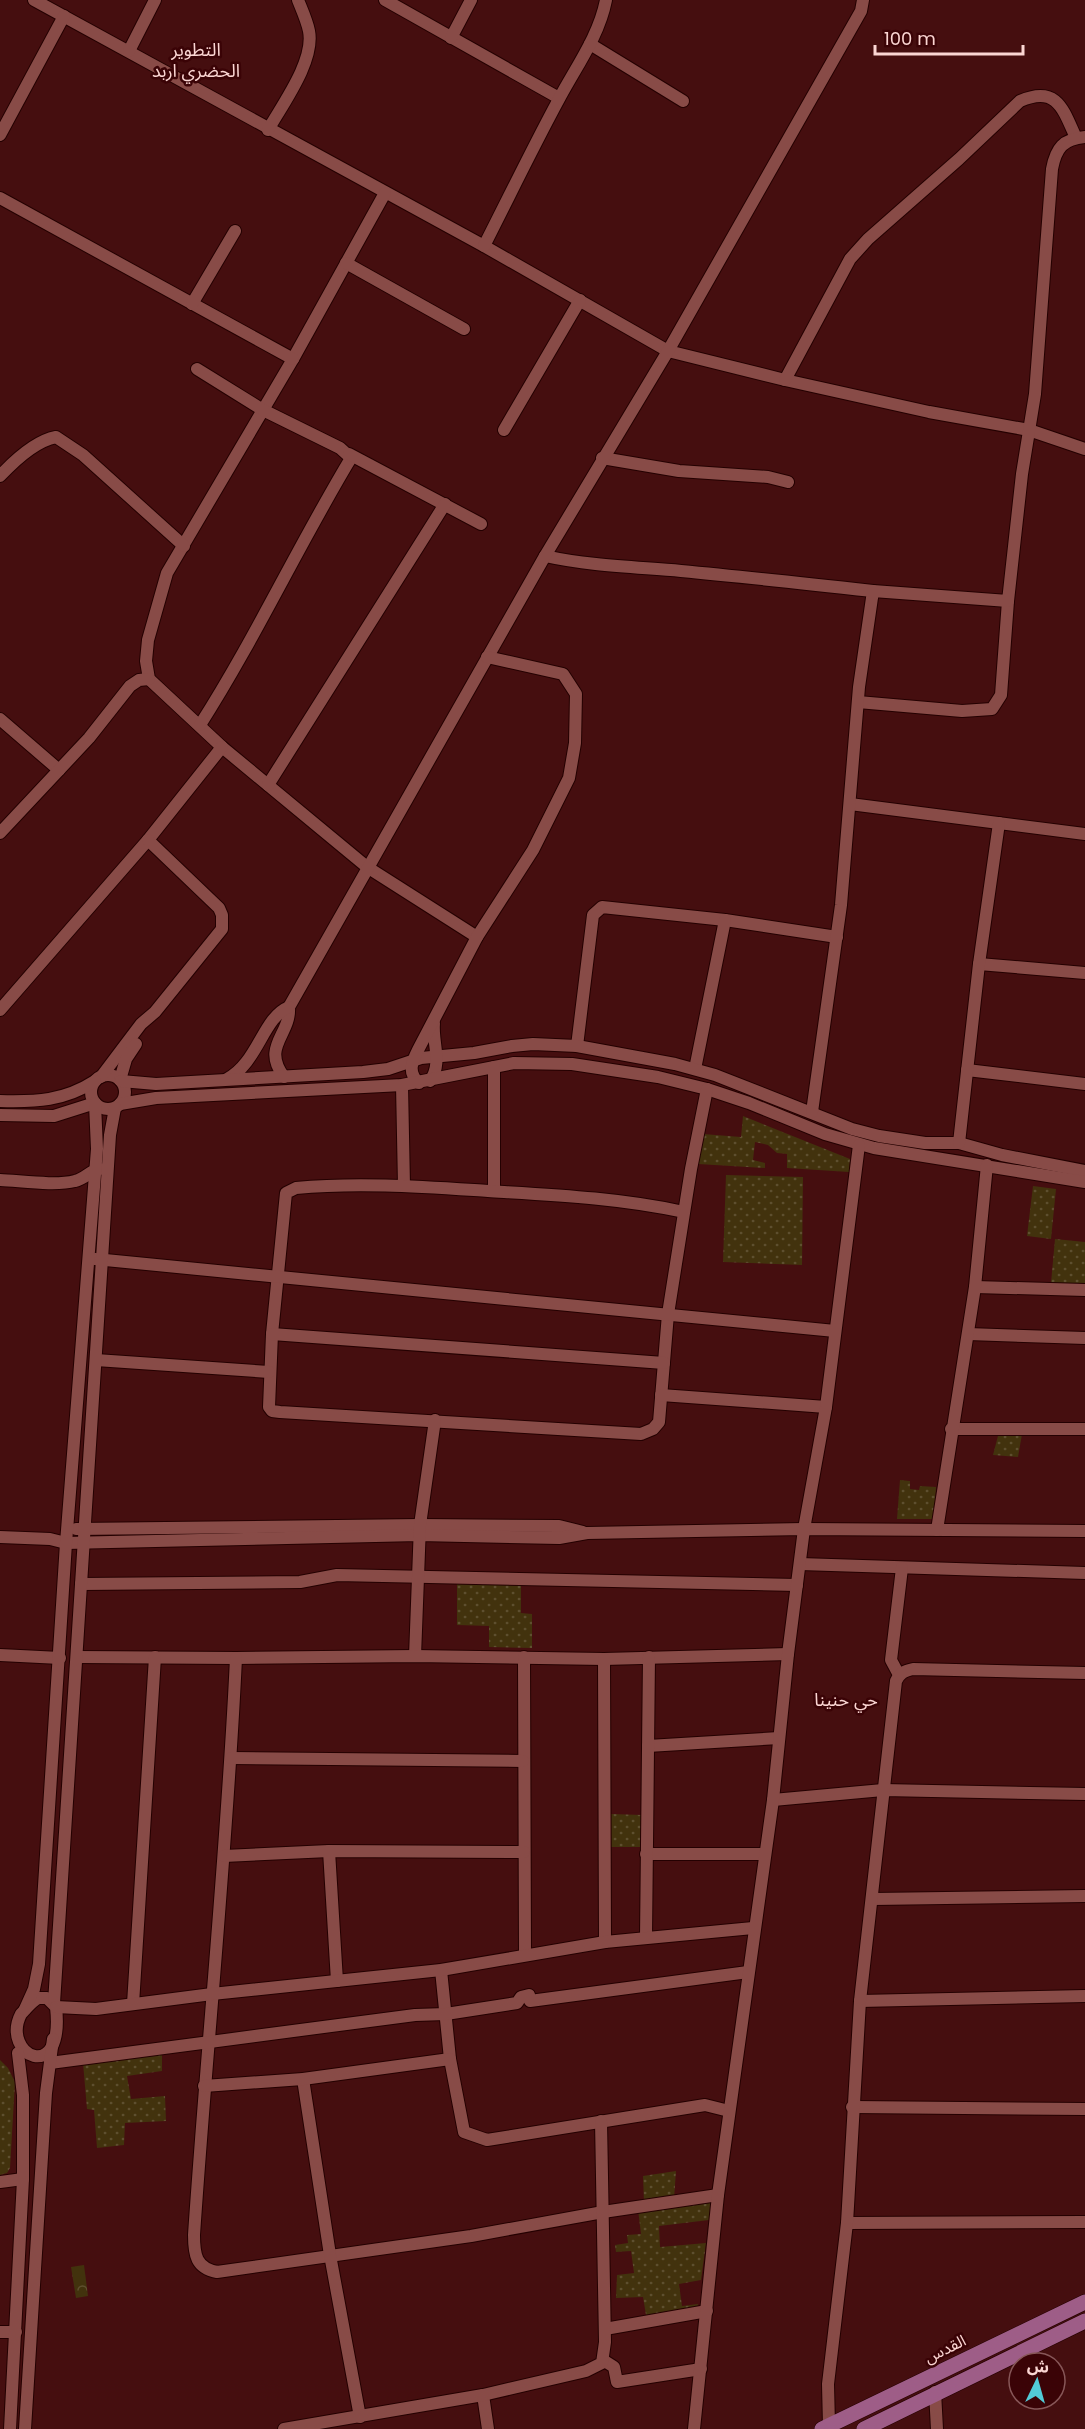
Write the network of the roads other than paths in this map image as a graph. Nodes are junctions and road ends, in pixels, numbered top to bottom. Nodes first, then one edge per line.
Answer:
1 (34, 0) edge
2 (155, 0) edge
3 (298, 0) edge
4 (385, 0) edge
5 (471, 0) edge
6 (606, 0) edge
7 (862, 0) edge
8 (64, 16) junction
9 (451, 38) junction
10 (590, 44) junction
11 (129, 51) junction
12 (559, 98) junction
13 (683, 101) dead end
14 (268, 130) junction
15 (0, 135) edge
16 (1080, 138) edge
17 (385, 193) junction
18 (0, 198) edge
19 (236, 231) dead end
20 (484, 246) junction
21 (346, 263) junction
22 (580, 300) junction
23 (192, 304) junction
24 (464, 329) dead end
25 (668, 351) junction
26 (293, 359) junction
27 (197, 369) dead end
28 (785, 381) junction
29 (263, 410) junction
30 (504, 430) dead end
31 (1029, 430) junction
32 (1085, 448) edge
33 (349, 454) junction
34 (602, 458) junction
35 (0, 476) edge
36 (788, 482) dead end
37 (445, 504) junction
38 (482, 524) dead end
39 (184, 546) junction
40 (545, 556) junction
41 (873, 591) junction
42 (1008, 600) junction
43 (487, 657) junction
44 (149, 679) junction
45 (858, 702) junction
46 (0, 719) edge
47 (200, 725) junction
48 (222, 747) junction
49 (58, 770) junction
50 (268, 784) junction
51 (850, 804) junction
52 (999, 823) junction
53 (0, 833) edge
54 (1085, 834) edge
55 (148, 840) junction
56 (367, 867) junction
57 (725, 920) junction
58 (477, 937) junction
59 (837, 937) junction
60 (979, 964) junction
61 (1085, 973) edge
62 (289, 1007) junction
63 (0, 1010) edge
64 (155, 1012) junction
65 (435, 1019) junction
66 (577, 1046) junction
67 (436, 1056) junction
68 (413, 1061) junction
69 (494, 1066) junction
70 (695, 1069) junction
71 (967, 1070) junction
72 (284, 1077) junction
73 (98, 1078) junction
74 (226, 1079) junction
75 (120, 1080) junction
76 (424, 1082) junction
77 (1085, 1084) edge
78 (402, 1085) junction
79 (707, 1089) junction
80 (0, 1101) edge
81 (95, 1104) junction
82 (117, 1106) junction
83 (812, 1112) junction
84 (0, 1115) edge
85 (959, 1143) junction
86 (860, 1145) junction
87 (957, 1160) junction
88 (987, 1165) junction
89 (102, 1169) junction
90 (1085, 1171) edge
91 (0, 1180) edge
92 (68, 1182) junction
93 (1085, 1182) edge
94 (404, 1186) junction
95 (494, 1191) junction
96 (93, 1198) junction
97 (106, 1200) junction
98 (684, 1212) junction
99 (88, 1258) junction
100 (103, 1260) junction
101 (277, 1276) junction
102 (975, 1287) junction
103 (1085, 1290) edge
104 (668, 1314) junction
105 (835, 1331) junction
106 (272, 1334) junction
107 (968, 1334) junction
108 (1085, 1338) edge
109 (96, 1360) junction
110 (664, 1363) junction
111 (269, 1372) junction
112 (661, 1395) junction
113 (826, 1407) junction
114 (435, 1420) junction
115 (951, 1429) junction
116 (1085, 1429) edge
117 (68, 1529) junction
118 (84, 1529) junction
119 (804, 1529) junction
120 (420, 1530) junction
121 (937, 1530) junction
122 (1085, 1531) edge
123 (0, 1537) edge
124 (50, 1539) junction
125 (83, 1542) junction
126 (66, 1543) junction
127 (800, 1564) junction
128 (902, 1568) junction
129 (1085, 1573) edge
130 (416, 1577) junction
131 (81, 1584) junction
132 (797, 1585) junction
133 (788, 1654) junction
134 (0, 1655) edge
135 (415, 1656) junction
136 (77, 1657) junction
137 (155, 1657) junction
138 (524, 1657) junction
139 (649, 1657) junction
140 (60, 1658) junction
141 (236, 1658) junction
142 (604, 1659) junction
143 (1085, 1672) edge
144 (899, 1675) junction
145 (779, 1738) junction
146 (648, 1746) junction
147 (231, 1758) junction
148 (523, 1761) junction
149 (883, 1790) junction
150 (1085, 1794) edge
151 (773, 1800) junction
152 (329, 1851) junction
153 (524, 1852) junction
154 (646, 1854) junction
155 (765, 1854) junction
156 (224, 1856) junction
157 (1085, 1896) edge
158 (873, 1899) junction
159 (753, 1928) junction
160 (646, 1937) junction
161 (605, 1942) junction
162 (525, 1955) junction
163 (441, 1971) junction
164 (748, 1972) junction
165 (337, 1981) junction
166 (212, 1994) junction
167 (1085, 1996) edge
168 (860, 2001) junction
169 (134, 2004) junction
170 (55, 2005) junction
171 (79, 2010) junction
172 (18, 2013) junction
173 (446, 2013) junction
174 (54, 2033) junction
175 (207, 2044) junction
176 (14, 2051) junction
177 (450, 2059) junction
178 (50, 2063) junction
179 (303, 2079) junction
180 (204, 2086) junction
181 (852, 2108) junction
182 (1085, 2109) edge
183 (729, 2111) junction
184 (601, 2121) junction
185 (23, 2179) junction
186 (0, 2182) edge
187 (718, 2195) junction
188 (603, 2212) junction
189 (1085, 2222) edge
190 (847, 2223) junction
191 (330, 2255) junction
192 (1085, 2302) edge
193 (706, 2311) junction
194 (1085, 2321) edge
195 (605, 2329) junction
196 (0, 2332) edge
197 (16, 2332) junction
198 (603, 2360) junction
199 (701, 2369) junction
200 (935, 2392) junction
201 (483, 2395) junction
202 (360, 2417) junction
203 (694, 2425) edge
204 (825, 2427) edge
205 (872, 2427) edge
206 (9, 2429) edge
207 (25, 2429) edge
208 (284, 2429) edge
209 (489, 2429) edge
210 (937, 2429) edge

1 - 8 street
2 - 11 street
3 - 14 street
4 - 9 street
5 - 9 street
6 - 10 street
7 - 25 street
8 - 11 street
8 - 15 street
9 - 12 street
10 - 12 street
10 - 13 street
11 - 14 street
12 - 20 street
14 - 17 street
16 - 28 street
16 - 31 street
17 - 20 street
17 - 21 street
18 - 23 street
19 - 23 street
20 - 22 street
21 - 24 street
21 - 26 street
22 - 25 street
22 - 30 street
23 - 26 street
25 - 28 street
25 - 34 street
26 - 29 street
27 - 29 street
28 - 31 street
29 - 33 street
29 - 39 street
31 - 32 street
31 - 42 street
33 - 37 street
33 - 47 street
34 - 36 street
34 - 40 street
35 - 39 street
37 - 38 street
37 - 50 street
39 - 44 street
40 - 41 street
40 - 43 street
41 - 42 street
41 - 45 street
42 - 45 street
43 - 56 street
43 - 58 street
44 - 47 street
44 - 49 street
45 - 51 street
46 - 49 street
47 - 48 street
48 - 50 street
48 - 55 street
49 - 53 street
50 - 56 street
51 - 52 street
51 - 59 street
52 - 54 street
52 - 60 street
55 - 63 street
55 - 64 street
56 - 58 street
56 - 62 street
57 - 59 street
57 - 66 street
57 - 70 street
58 - 65 street
59 - 83 street
60 - 61 street
60 - 71 street
62 - 72 street
62 - 74 street
64 - 73 street
64 - 75 street
65 - 67 street
65 - 68 street
66 - 67 street
66 - 70 street
67 - 68 street
67 - 76 street
68 - 72 street
68 - 76 street
69 - 76 street
69 - 79 street
69 - 95 street
70 - 83 street
71 - 77 street
71 - 85 street
72 - 74 street
73 - 75 street
73 - 80 street
73 - 81 street
74 - 75 street
75 - 82 street
76 - 78 street
78 - 82 street
78 - 94 street
79 - 86 street
79 - 98 street
81 - 82 street
81 - 84 street
81 - 89 street
82 - 89 street
83 - 85 street
85 - 87 street
85 - 87 street
85 - 90 street
86 - 87 street
86 - 105 street
87 - 88 street
88 - 93 street
88 - 102 street
89 - 92 street
89 - 96 street
89 - 97 street
91 - 92 street
92 - 96 street
94 - 95 street
94 - 101 street
95 - 98 street
96 - 97 street
96 - 99 street
97 - 100 street
98 - 104 street
99 - 100 street
99 - 117 street
100 - 101 street
100 - 109 street
101 - 104 street
101 - 106 street
102 - 103 street
102 - 107 street
104 - 105 street
104 - 110 street
105 - 113 street
106 - 110 street
106 - 111 street
107 - 108 street
107 - 115 street
109 - 111 street
109 - 118 street
110 - 112 street
111 - 114 street
112 - 113 street
112 - 114 street
113 - 119 street
114 - 120 street
115 - 116 street
115 - 121 street
117 - 118 street
117 - 124 street
117 - 126 street
118 - 120 street
118 - 125 street
119 - 120 street
119 - 121 street
119 - 127 street
120 - 125 street
120 - 130 street
121 - 122 street
123 - 124 street
124 - 126 street
125 - 126 street
125 - 131 street
126 - 140 street
127 - 128 street
127 - 132 street
128 - 129 street
128 - 144 street
130 - 131 street
130 - 132 street
130 - 135 street
131 - 136 street
132 - 133 street
133 - 139 street
133 - 145 street
134 - 140 street
135 - 138 street
135 - 141 street
136 - 137 street
136 - 170 street
137 - 141 street
137 - 169 street
138 - 142 street
138 - 148 street
139 - 142 street
139 - 146 street
140 - 172 street
141 - 147 street
142 - 161 street
143 - 144 street
144 - 149 street
145 - 146 street
145 - 151 street
146 - 154 street
147 - 148 street
147 - 156 street
148 - 153 street
149 - 150 street
149 - 151 street
149 - 158 street
151 - 155 street
152 - 153 street
152 - 156 street
152 - 165 street
153 - 162 street
154 - 155 street
154 - 160 street
155 - 159 street
156 - 166 street
157 - 158 street
158 - 168 street
159 - 160 street
159 - 164 street
160 - 161 street
161 - 162 street
162 - 163 street
163 - 165 street
163 - 173 street
164 - 173 street
164 - 183 street
165 - 166 street
166 - 169 street
166 - 175 street
167 - 168 street
168 - 181 street
169 - 171 street
170 - 171 street
170 - 172 street
170 - 174 street
171 - 174 street
172 - 176 street
173 - 175 street
173 - 177 street
174 - 176 street
174 - 178 street
175 - 178 street
175 - 180 street
176 - 185 street
177 - 179 street
177 - 184 street
178 - 207 street
179 - 180 street
179 - 191 street
180 - 191 street
181 - 182 street
181 - 190 street
183 - 184 street
183 - 187 street
184 - 188 street
185 - 186 street
185 - 197 street
187 - 188 street
187 - 193 street
188 - 191 street
188 - 195 street
189 - 190 street
190 - 204 street
191 - 202 street
192 - 204 main road, القدس
193 - 195 street
193 - 199 street
194 - 200 main road
195 - 198 street
196 - 197 street
197 - 206 street
198 - 199 street
198 - 201 street
199 - 203 street
200 - 205 main road
200 - 210 street
201 - 202 street
201 - 209 street
202 - 208 street

